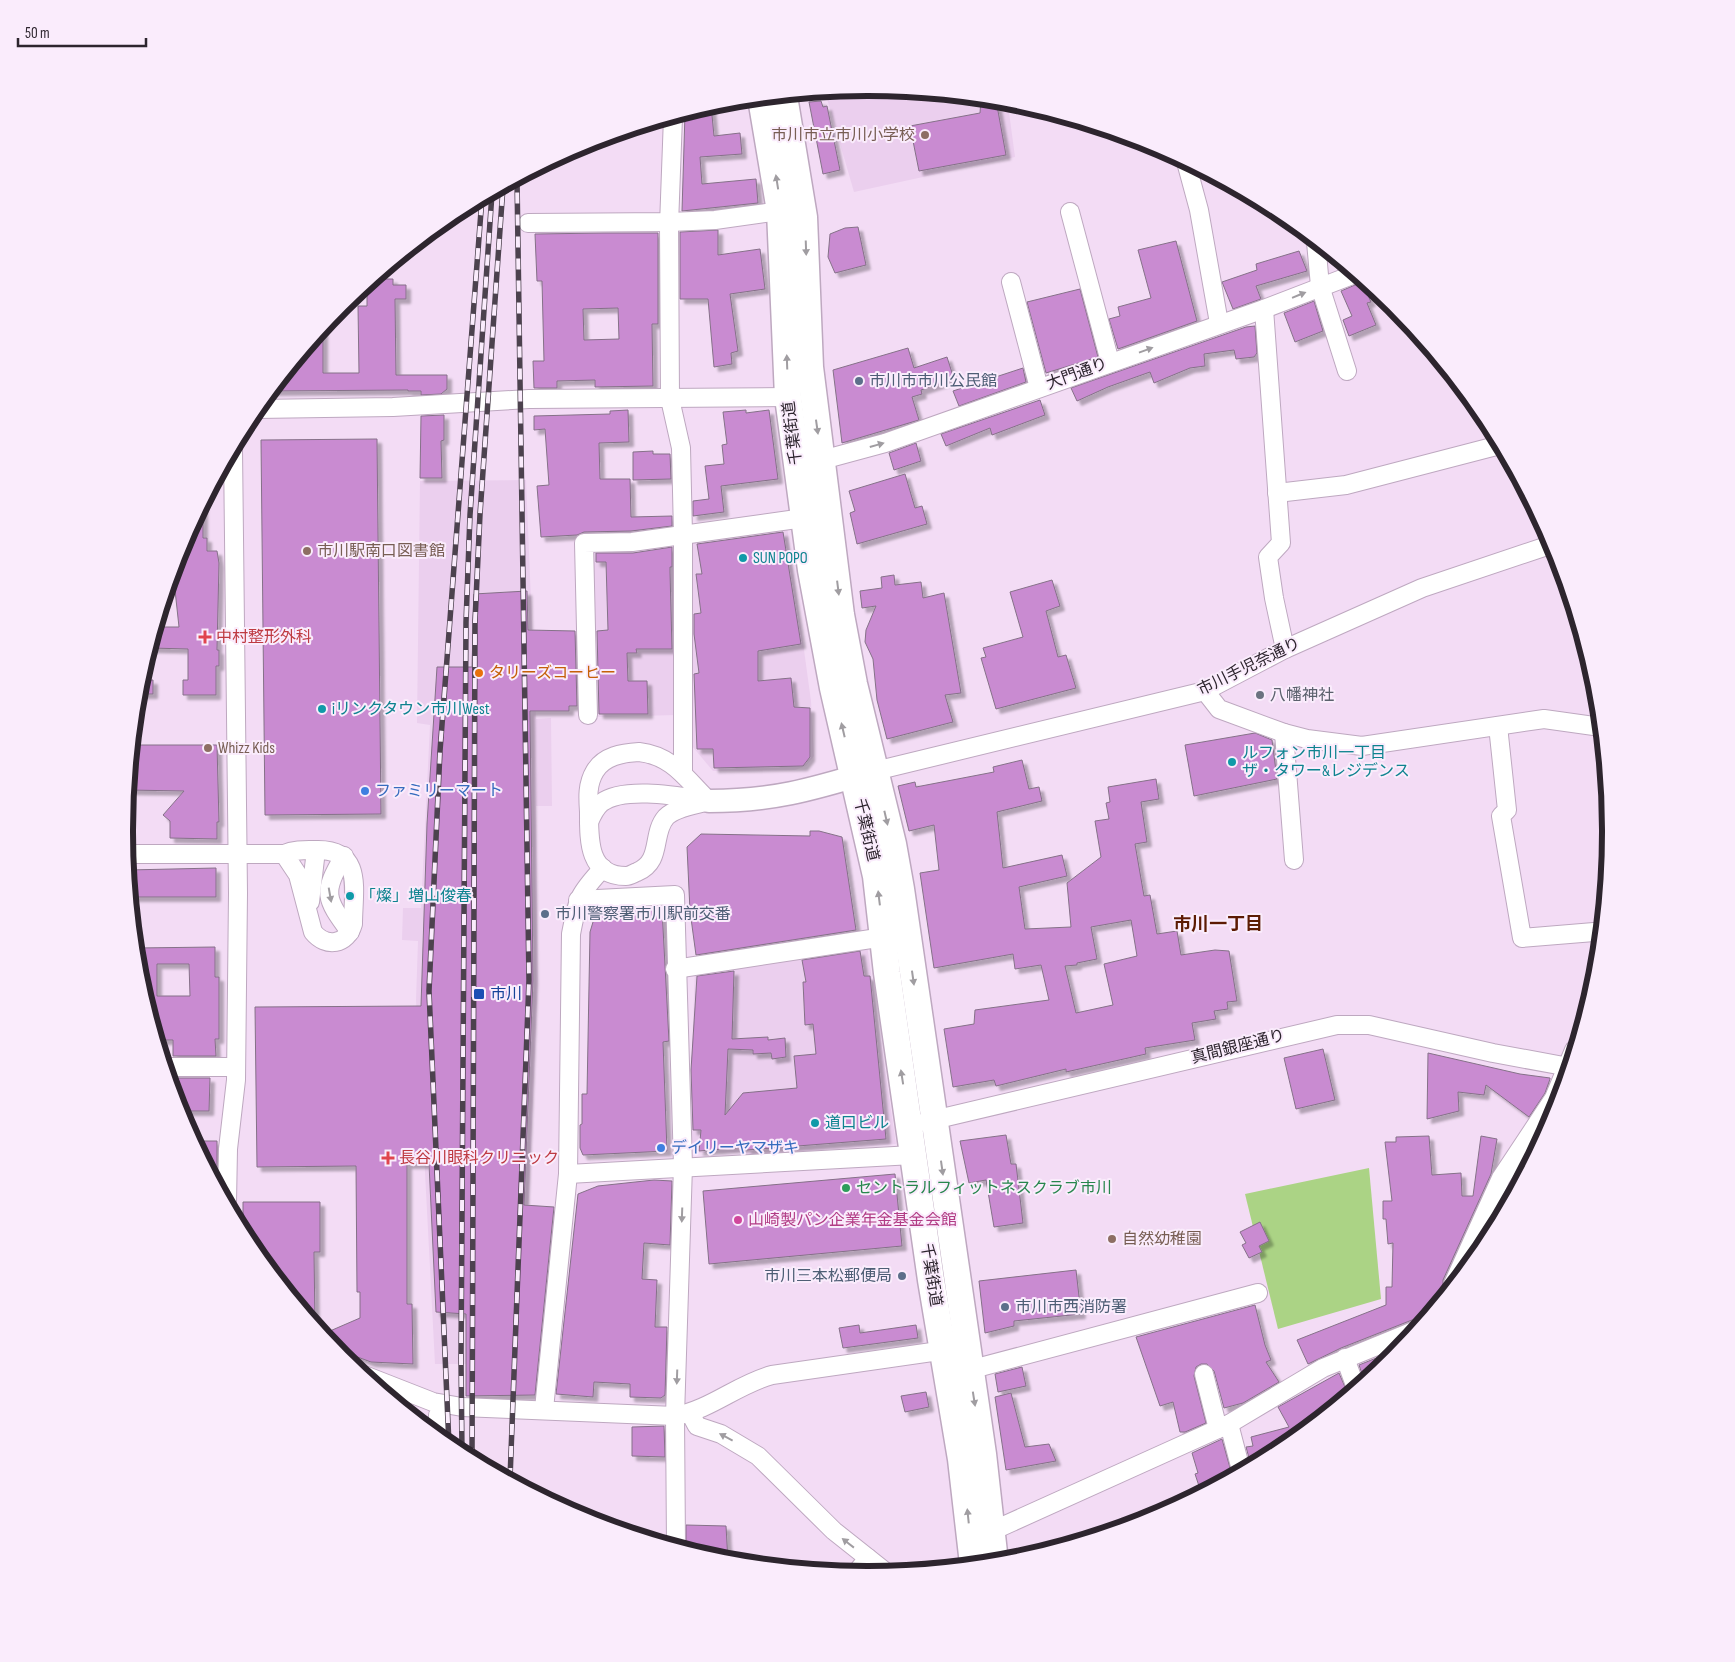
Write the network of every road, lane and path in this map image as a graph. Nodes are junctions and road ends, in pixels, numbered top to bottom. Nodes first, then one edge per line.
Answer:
1 (785, 102) edge
2 (762, 104) edge
3 (673, 122) edge
4 (1188, 170) edge
5 (780, 212) junction
6 (1070, 212) dead end
7 (528, 222) dead end
8 (670, 222) junction
9 (1317, 249) edge
10 (1349, 276) edge
11 (1012, 282) dead end
12 (1320, 286) junction
13 (1264, 309) junction
14 (1220, 323) junction
15 (1110, 362) junction
16 (1347, 371) dead end
17 (1039, 388) junction
18 (788, 397) junction
19 (670, 399) junction
20 (267, 409) edge
21 (1493, 447) edge
22 (233, 461) edge
23 (808, 463) junction
24 (1277, 493) junction
25 (804, 518) junction
26 (683, 534) junction
27 (1545, 547) edge
28 (1285, 649) junction
29 (1205, 691) junction
30 (588, 715) dead end
31 (1498, 726) junction
32 (1594, 726) edge
33 (1284, 733) junction
34 (683, 774) junction
35 (864, 774) junction
36 (648, 794) junction
37 (709, 801) junction
38 (666, 817) junction
39 (589, 822) junction
40 (316, 850) junction
41 (133, 854) edge
42 (238, 854) junction
43 (284, 854) junction
44 (344, 856) junction
45 (1294, 860) dead end
46 (604, 868) junction
47 (578, 900) junction
48 (309, 917) junction
49 (350, 932) junction
50 (1595, 932) edge
51 (884, 937) junction
52 (676, 969) junction
53 (1563, 1066) edge
54 (172, 1067) edge
55 (236, 1067) junction
56 (1545, 1115) edge
57 (936, 1120) junction
58 (909, 1125) junction
59 (913, 1155) junction
60 (683, 1166) junction
61 (568, 1174) junction
62 (225, 1186) edge
63 (1465, 1256) edge
64 (1258, 1293) dead end
65 (1401, 1336) edge
66 (960, 1355) junction
67 (1345, 1358) junction
68 (1204, 1374) dead end
69 (1354, 1382) edge
70 (389, 1388) edge
71 (544, 1409) junction
72 (683, 1414) junction
73 (438, 1415) dead end
74 (1224, 1426) junction
75 (438, 1427) edge
76 (1239, 1465) edge
77 (992, 1530) junction
78 (676, 1541) edge
79 (994, 1554) edge
80 (868, 1558) junction
81 (972, 1558) edge
82 (862, 1566) edge
83 (878, 1566) edge

1 -> 23 highway, 千葉街道
5 -> 2 highway, 千葉街道
3 - 8 street
4 - 14 street
5 - 8 street
18 -> 5 highway, 千葉街道
6 - 15 street
7 - 8 street
8 - 19 street
9 - 12 street
10 - 12 street, 大門通り
11 - 17 street
13 -> 12 street, 大門通り
12 - 16 street
13 - 14 street, 大門通り
13 - 24 street
15 -> 14 street, 大門通り
15 - 17 street, 大門通り
23 -> 17 street, 大門通り
18 - 19 street
18 - 23 highway, 千葉街道
19 - 20 street
19 - 26 street
21 - 24 street
22 - 42 street
23 - 25 highway, 千葉街道
23 -> 35 highway, 千葉街道
24 - 28 street
25 - 26 street
35 -> 25 highway, 千葉街道
26 - 30 street
26 - 34 street
27 - 28 street, 市川手児奈通り
28 - 29 street, 市川手児奈通り
29 - 33 street
29 - 35 street, 市川手児奈通り
31 - 32 street
31 - 33 street
31 - 50 street
33 - 45 street
34 - 37 street
34 - 39 street
35 - 37 main road
51 -> 35 highway, 千葉街道
35 -> 57 highway, 千葉街道
36 - 37 street
36 - 38 street
36 - 39 street
37 - 38 street
38 - 46 street
39 - 46 street
40 - 43 street
40 - 44 street
40 - 48 street
41 - 42 street
42 - 43 street
42 - 55 street
43 - 48 street
44 - 49 street
44 -> 49 street
46 - 47 street
47 - 52 street
47 - 61 street
48 - 49 street
51 - 52 street
58 -> 51 highway, 千葉街道
52 - 60 street
53 - 57 street, 真間銀座通り
54 - 55 street
55 - 62 street
56 - 63 street
57 - 58 street, 真間銀座通り
57 -> 66 highway, 千葉街道
58 - 59 highway, 千葉街道
59 - 60 street
59 - 66 highway, 千葉街道
60 - 61 street
60 -> 72 street
61 - 71 street
64 - 66 street
65 - 67 street
66 - 72 street
66 -> 77 highway, 千葉街道
81 -> 66 highway, 千葉街道
67 - 69 street
67 - 74 street
68 - 74 street
70 - 71 street
71 - 72 street
72 - 78 street
80 -> 72 street
73 - 75 street
74 - 76 street
74 - 77 street
77 - 79 highway, 千葉街道
80 - 82 street
80 - 83 street

